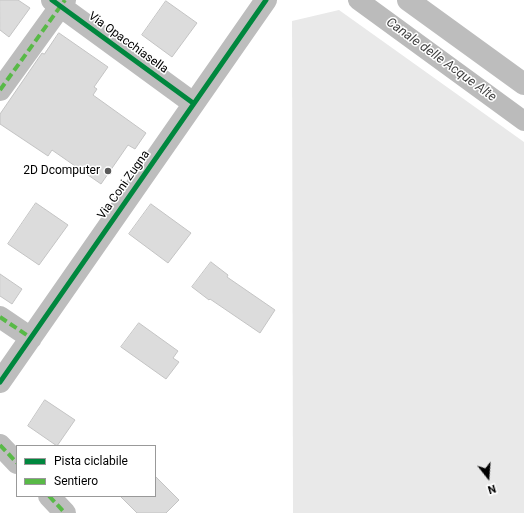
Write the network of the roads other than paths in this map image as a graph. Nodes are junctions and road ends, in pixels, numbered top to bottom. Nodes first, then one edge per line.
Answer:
1 (266, 0) edge
2 (408, 0) edge
3 (59, 2) edge
4 (524, 84) edge
5 (0, 90) edge
6 (193, 103) junction
7 (0, 317) edge
8 (31, 338) junction
9 (0, 382) edge
10 (0, 445) edge
11 (16, 462) edge
12 (50, 497) edge
13 (65, 513) edge

1 - 6 street, Via Coni Zugna
2 - 4 street
3 - 5 street
3 - 6 street, Via Opacchiasella
6 - 8 street, Via Coni Zugna
7 - 8 street
8 - 9 street, Via Coni Zugna
10 - 11 street
12 - 13 street

